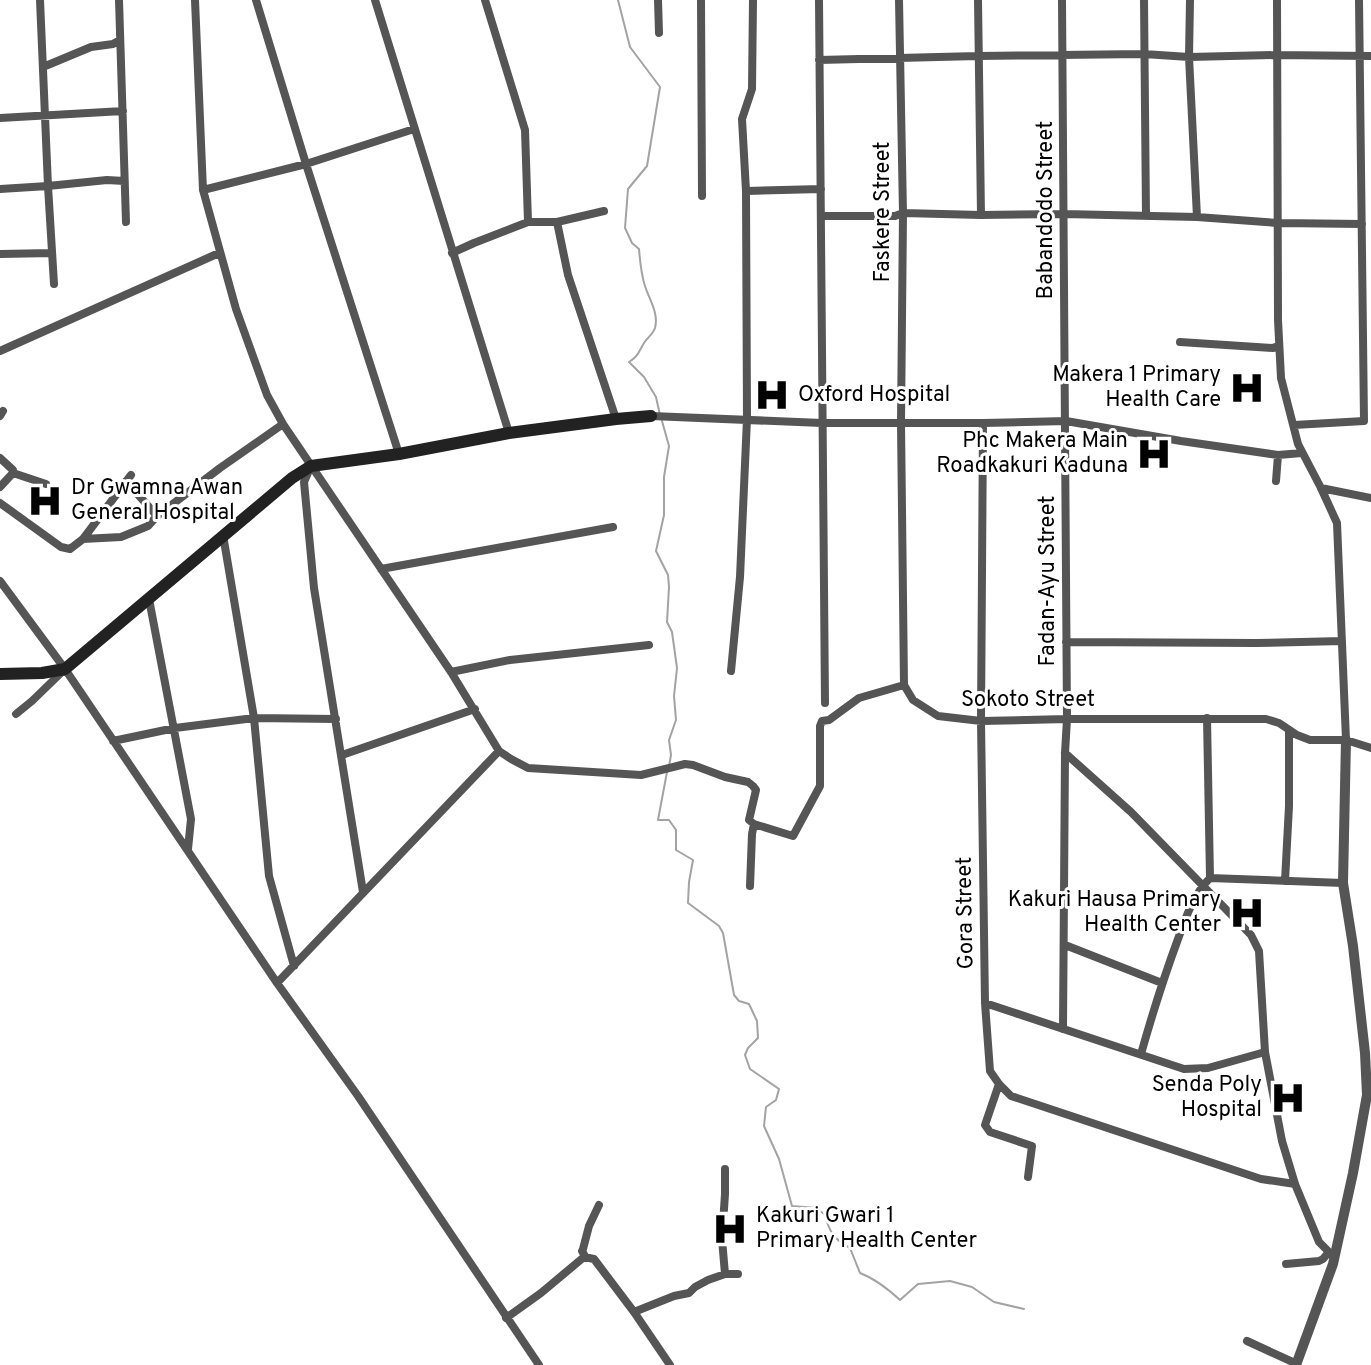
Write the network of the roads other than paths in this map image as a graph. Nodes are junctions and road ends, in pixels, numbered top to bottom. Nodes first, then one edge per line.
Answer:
1 (40, 0) edge
2 (119, 0) edge
3 (195, 0) edge
4 (256, 0) edge
5 (375, 0) edge
6 (485, 0) edge
7 (658, 0) edge
8 (701, 0) edge
9 (753, 0) edge
10 (819, 0) edge
11 (899, 0) edge
12 (978, 0) edge
13 (1062, 0) edge
14 (1144, 0) edge
15 (1190, 0) edge
16 (1277, 0) edge
17 (1359, 0) edge
18 (659, 33) dead end
19 (120, 40) junction
20 (1144, 54) junction
21 (1063, 55) junction
22 (1276, 55) junction
23 (978, 56) junction
24 (1360, 56) junction
25 (1371, 56) edge
26 (1189, 57) junction
27 (900, 58) junction
28 (819, 60) junction
29 (43, 67) junction
30 (123, 111) junction
31 (45, 116) junction
32 (0, 118) edge
33 (414, 129) junction
34 (306, 164) junction
35 (124, 181) junction
36 (48, 186) junction
37 (0, 189) edge
38 (821, 189) junction
39 (203, 190) junction
40 (746, 191) junction
41 (702, 196) dead end
42 (604, 211) dead end
43 (903, 213) junction
44 (1064, 214) junction
45 (981, 215) junction
46 (821, 216) junction
47 (1146, 216) junction
48 (1197, 217) junction
49 (126, 222) dead end
50 (528, 222) junction
51 (557, 222) junction
52 (1278, 223) junction
53 (1362, 224) junction
54 (52, 253) junction
55 (219, 253) junction
56 (452, 253) junction
57 (0, 254) edge
58 (54, 284) dead end
59 (1180, 342) dead end
60 (1278, 346) junction
61 (0, 351) edge
62 (651, 416) joint
63 (616, 419) junction
64 (747, 419) junction
65 (1066, 421) junction
66 (822, 423) junction
67 (901, 423) junction
68 (983, 423) junction
69 (283, 424) junction
70 (1294, 425) junction
71 (509, 433) junction
72 (1302, 453) junction
73 (399, 454) junction
74 (1278, 455) junction
75 (0, 458) edge
76 (311, 466) junction
77 (13, 473) junction
78 (1276, 481) dead end
79 (46, 484) dead end
80 (0, 487) edge
81 (1321, 488) junction
82 (1371, 498) edge
83 (0, 503) edge
84 (157, 516) junction
85 (613, 527) dead end
86 (223, 535) junction
87 (83, 539) junction
88 (381, 569) junction
89 (0, 581) edge
90 (149, 599) junction
91 (1342, 641) junction
92 (1066, 642) junction
93 (649, 645) dead end
94 (65, 669) junction
95 (731, 671) dead end
96 (451, 672) junction
97 (0, 674) edge
98 (904, 685) junction
99 (825, 703) dead end
100 (475, 709) junction
101 (16, 714) dead end
102 (254, 718) junction
103 (1207, 718) junction
104 (336, 719) junction
105 (1067, 719) junction
106 (981, 721) junction
107 (175, 728) junction
108 (1289, 730) junction
109 (1346, 740) junction
110 (113, 741) junction
111 (1371, 748) edge
112 (499, 751) junction
113 (1065, 753) junction
114 (342, 755) junction
115 (754, 824) junction
116 (188, 850) junction
117 (1210, 878) junction
118 (1285, 881) junction
119 (1343, 883) junction
120 (750, 886) dead end
121 (1202, 886) junction
122 (363, 892) junction
123 (1065, 945) junction
124 (294, 966) junction
125 (277, 983) junction
126 (1162, 983) junction
127 (985, 1003) junction
128 (1063, 1029) junction
129 (1265, 1052) junction
130 (1141, 1054) junction
131 (999, 1084) junction
132 (725, 1169) dead end
133 (1028, 1177) dead end
134 (1295, 1184) junction
135 (599, 1205) dead end
136 (1331, 1255) junction
137 (586, 1258) junction
138 (1286, 1264) dead end
139 (725, 1274) junction
140 (738, 1274) dead end
141 (634, 1312) junction
142 (506, 1318) junction
143 (1247, 1341) dead end
144 (1297, 1364) edge
145 (539, 1365) edge
146 (670, 1365) edge

1 - 29 street
2 - 19 street
3 - 39 street
4 - 34 street
5 - 33 street
6 - 50 street
7 - 18 street
8 - 41 street
9 - 40 street
10 - 28 street
11 - 27 street, Faskere Street
12 - 23 street
13 - 21 street, Babandodo Street
14 - 20 street
15 - 26 street
16 - 22 street
17 - 24 street
19 - 29 street
19 - 30 street
20 - 21 street
20 - 26 street
20 - 47 street
21 - 23 street
21 - 44 street, Babandodo Street
22 - 24 street
22 - 26 street
22 - 52 street
23 - 27 street
23 - 45 street
24 - 25 street
24 - 53 street
26 - 48 street
27 - 28 street
27 - 43 street, Faskere Street
28 - 38 street
29 - 31 street
30 - 31 street
30 - 35 street
31 - 32 street
31 - 36 street
33 - 34 street
33 - 56 street
34 - 39 street
34 - 73 street
35 - 36 street
35 - 49 street
36 - 37 street
36 - 54 street
38 - 40 street
38 - 46 street
39 - 55 street
40 - 64 street
42 - 51 street
43 - 45 street
43 - 46 street
43 - 67 street, Faskere Street
44 - 45 street
44 - 47 street
44 - 65 street, Babandodo Street
46 - 66 street
47 - 48 street
48 - 52 street
50 - 51 street
50 - 56 street
51 - 63 street
52 - 53 street
52 - 60 street
53 - 70 street
54 - 57 street
54 - 58 street
55 - 61 street
55 - 69 street
56 - 71 street
59 - 60 street
60 - 70 street
62 - 63 main road
62 - 64 street
63 - 71 main road
64 - 66 street
64 - 95 street
65 - 68 street
65 - 74 street
65 - 92 street, Fadan-Ayu Street
66 - 67 street
66 - 99 street
67 - 68 street
67 - 98 street
68 - 106 street, Gora Street
69 - 76 street
69 - 84 street
70 - 72 street
71 - 73 main road
72 - 74 street
72 - 81 street
73 - 76 main road
74 - 78 street
75 - 77 street
76 - 86 main road
76 - 88 street
76 - 104 street
77 - 79 street
77 - 80 street
81 - 82 street
81 - 91 street
83 - 87 street
84 - 87 street
84 - 87 street
85 - 88 street
86 - 90 main road
86 - 102 street
88 - 96 street
89 - 94 street
90 - 94 main road
90 - 107 street
91 - 92 street
91 - 109 street
92 - 105 street, Fadan-Ayu Street
93 - 96 street
94 - 97 main road
94 - 101 street
94 - 110 street
96 - 100 street
98 - 106 street, Sokoto Street
98 - 115 street
100 - 112 street
100 - 114 street
102 - 104 street
102 - 107 street
102 - 124 street
103 - 105 street, Sokoto Street
103 - 108 street, Sokoto Street
103 - 117 street
104 - 114 street
105 - 106 street, Sokoto Street
105 - 113 street, Fadan-Ayu Street
106 - 127 street, Gora Street
107 - 110 street
107 - 116 street
108 - 109 street, Sokoto Street
108 - 118 street
109 - 111 street, Sokoto Street
109 - 119 street
110 - 116 street
112 - 115 street
112 - 122 street
113 - 121 street
113 - 123 street, Fadan-Ayu Street
114 - 122 street
115 - 120 street
116 - 125 street
117 - 118 street
117 - 121 street
118 - 119 street
119 - 136 street
121 - 126 street
121 - 129 street
122 - 124 street
123 - 126 street
123 - 128 street, Fadan-Ayu Street
124 - 125 street
125 - 142 street
126 - 130 street
127 - 128 street
127 - 131 street, Gora Street
128 - 130 street
129 - 130 street
129 - 134 street
131 - 133 street
131 - 134 street
132 - 139 street
134 - 136 street
135 - 137 street
136 - 138 street
136 - 144 street
137 - 141 street
137 - 142 street
139 - 140 street
139 - 141 street
141 - 146 street
142 - 145 street
143 - 144 street

